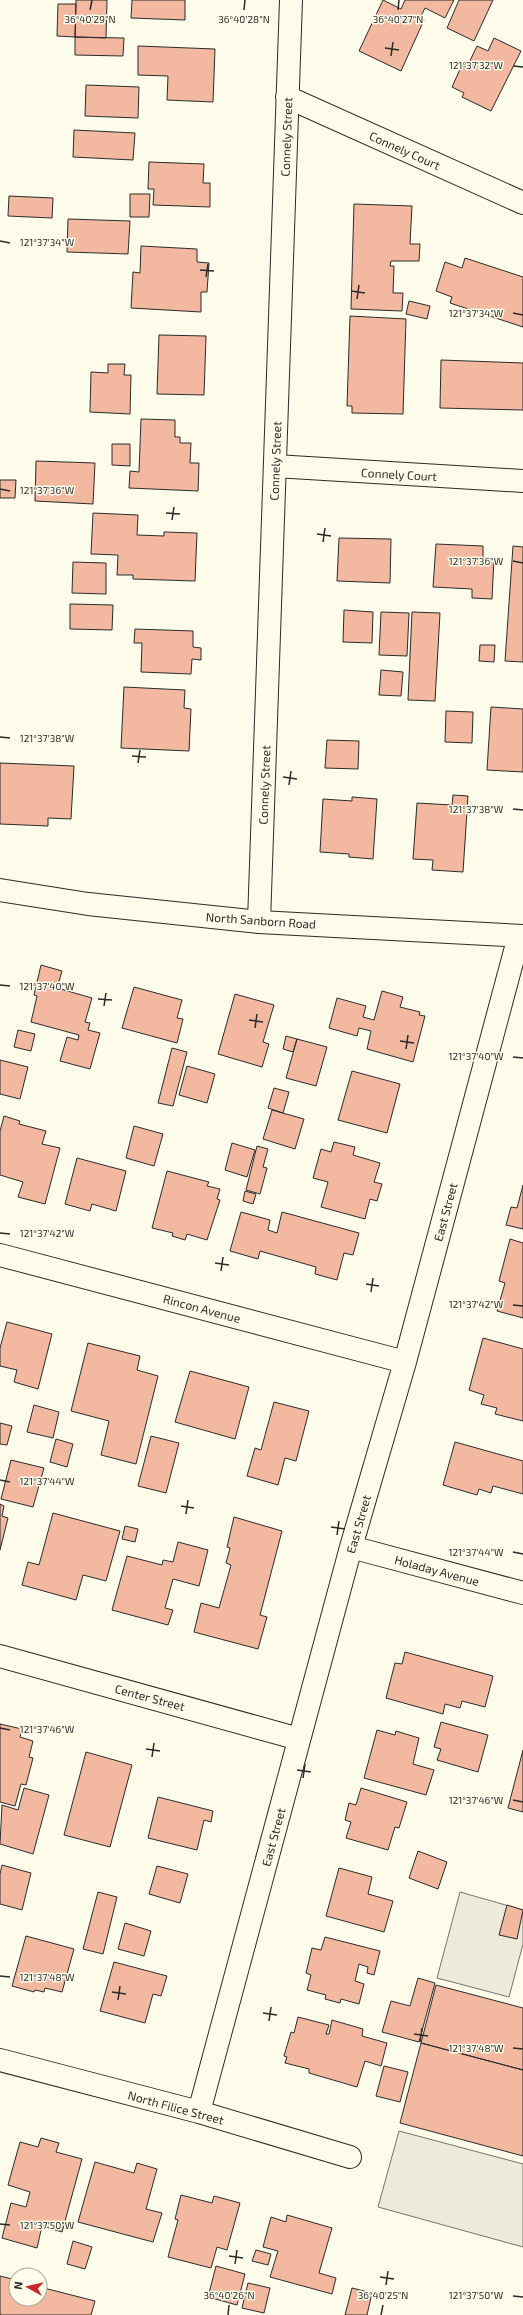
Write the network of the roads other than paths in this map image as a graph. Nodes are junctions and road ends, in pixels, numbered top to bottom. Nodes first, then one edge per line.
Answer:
1 (291, 0) edge
2 (287, 97) junction
3 (523, 203) edge
4 (275, 466) junction
5 (523, 481) edge
6 (0, 890) edge
7 (259, 922) junction
8 (521, 936) edge
9 (0, 1254) edge
10 (405, 1362) junction
11 (351, 1547) junction
12 (523, 1593) edge
13 (0, 1656) edge
14 (299, 1739) junction
15 (0, 2060) edge
16 (199, 2112) junction
17 (350, 2157) dead end

1 - 2 street, Connely Street
2 - 3 street, Connely Court
2 - 4 street, Connely Street
4 - 5 street, Connely Court
4 - 7 street, Connely Street
6 - 7 street, North Sanborn Road
7 - 8 street, North Sanborn Road
8 - 10 street, East Street
9 - 10 street, Rincon Avenue
10 - 11 street, East Street
11 - 12 street, Holaday Avenue
11 - 14 street, East Street
13 - 14 street, Center Street
14 - 16 street, East Street
15 - 16 street, North Filice Street
16 - 17 street, North Filice Street

